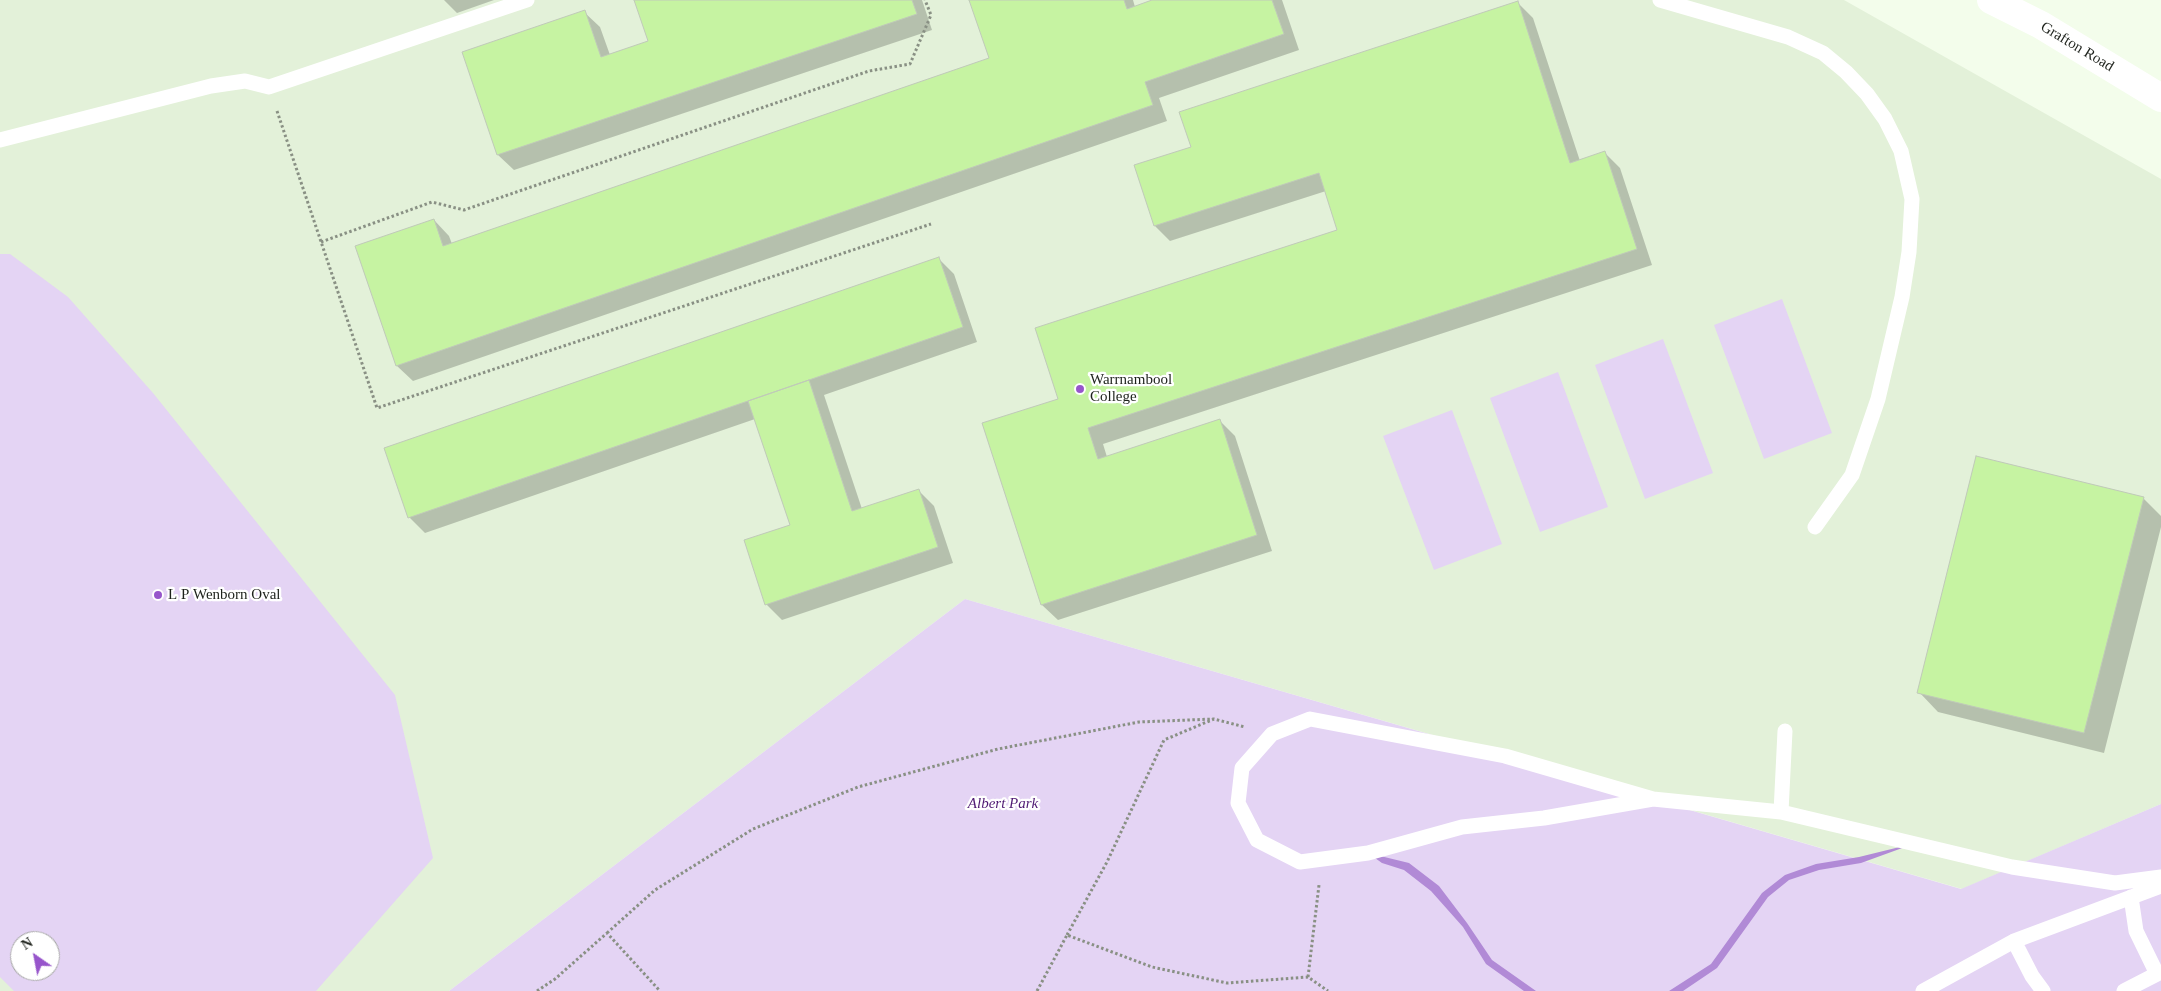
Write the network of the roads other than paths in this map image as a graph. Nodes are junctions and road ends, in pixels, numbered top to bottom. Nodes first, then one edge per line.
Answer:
1 (527, 0) edge
2 (1660, 0) edge
3 (1991, 0) edge
4 (2161, 98) edge
5 (0, 140) edge
6 (1815, 527) dead end
7 (1786, 731) dead end
8 (1652, 799) junction
9 (1781, 812) junction
10 (2161, 877) edge
11 (2161, 886) edge
12 (2131, 897) junction
13 (2014, 941) junction
14 (2159, 973) edge
15 (1923, 991) edge
16 (2043, 991) edge
17 (2124, 991) edge

1 - 5 lane
2 - 6 lane
3 - 4 street, Grafton Road
7 - 9 lane
8 - 8 lane
8 - 9 lane
9 - 10 lane
11 - 12 lane
12 - 13 lane
12 - 14 lane
13 - 15 lane
13 - 16 lane
14 - 17 lane

